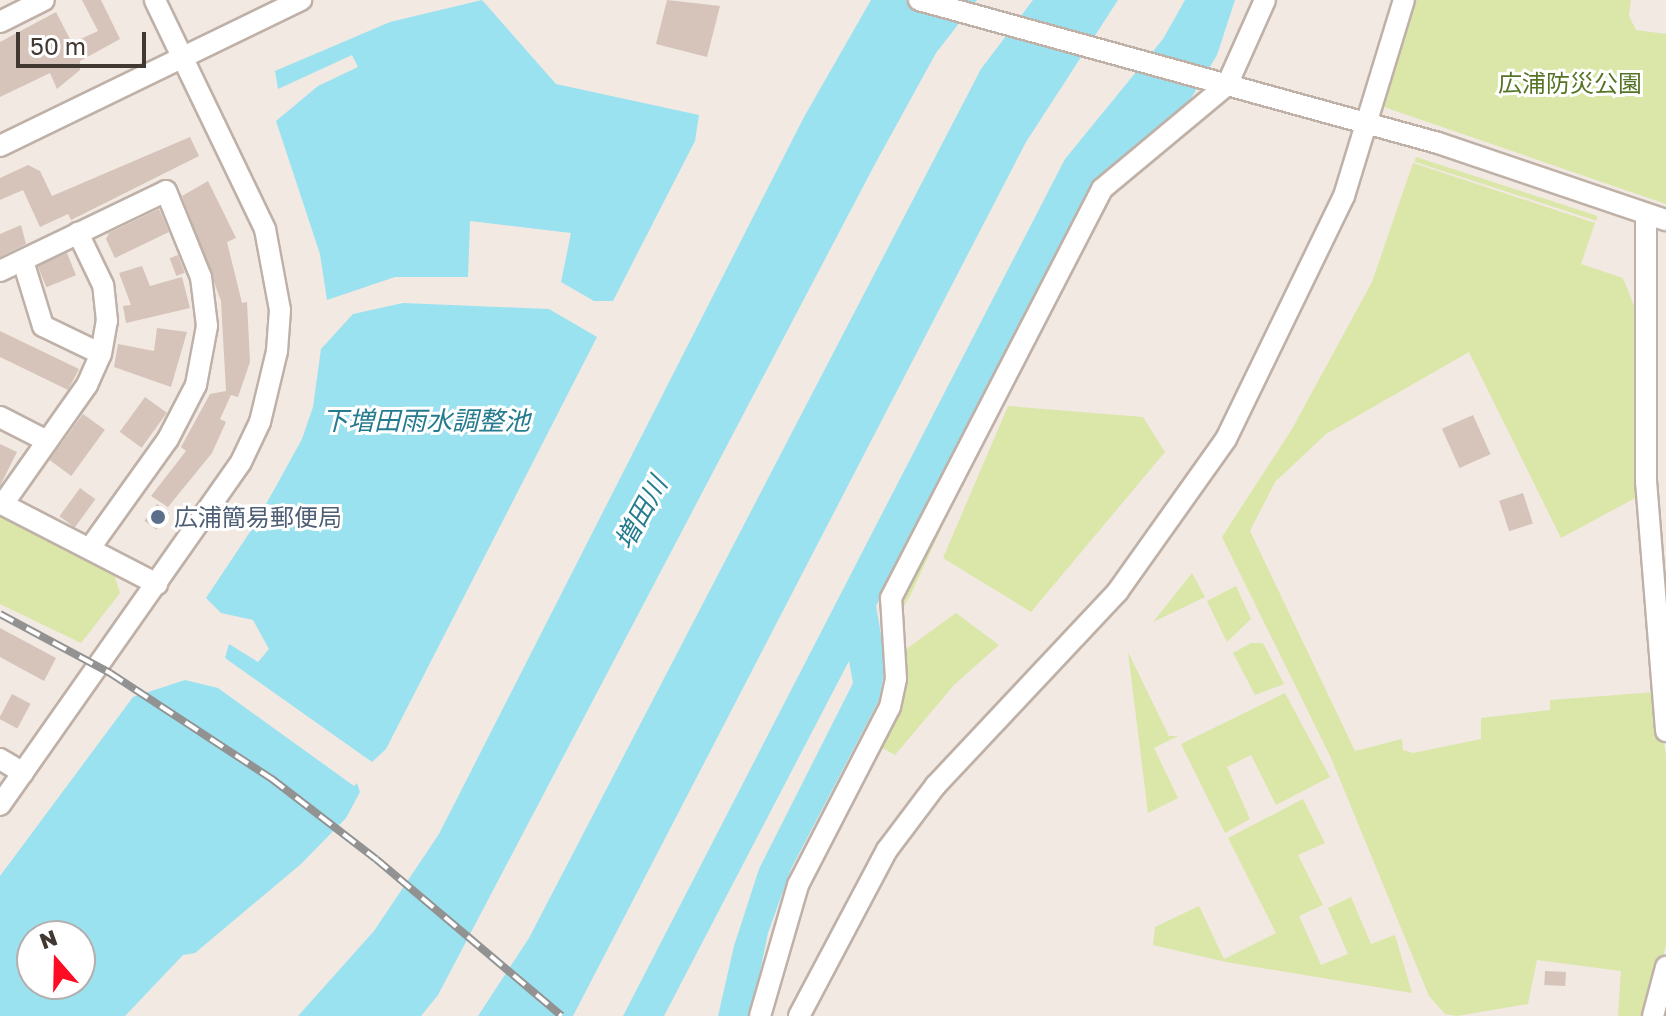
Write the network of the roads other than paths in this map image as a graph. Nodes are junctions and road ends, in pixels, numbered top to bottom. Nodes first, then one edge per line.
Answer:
1 (44, 0) edge
2 (155, 0) edge
3 (301, 0) edge
4 (919, 0) edge
5 (1265, 0) edge
6 (1404, 0) edge
7 (0, 22) edge
8 (182, 57) junction
9 (1222, 84) junction
10 (1368, 125) junction
11 (0, 146) edge
12 (1656, 217) edge
13 (78, 233) junction
14 (23, 261) junction
15 (0, 271) edge
16 (101, 354) junction
17 (0, 417) edge
18 (47, 441) junction
19 (1, 503) edge
20 (90, 548) junction
21 (157, 584) junction
22 (1666, 731) edge
23 (0, 759) edge
24 (23, 773) junction
25 (0, 805) edge
26 (1666, 967) edge
27 (760, 1016) edge
28 (799, 1016) edge
29 (1653, 1016) edge

1 - 7 street
2 - 8 street
3 - 8 street
4 - 9 street
5 - 9 street
6 - 10 street
8 - 11 street
8 - 21 street
9 - 10 street
9 - 27 street
10 - 12 street
10 - 28 street
12 - 22 street
13 - 14 street
13 - 16 street
13 - 20 street
14 - 15 street
14 - 16 street
16 - 18 street
17 - 18 street
18 - 19 street
19 - 20 street
20 - 21 street
21 - 24 street
23 - 24 street
24 - 25 street
26 - 29 street

